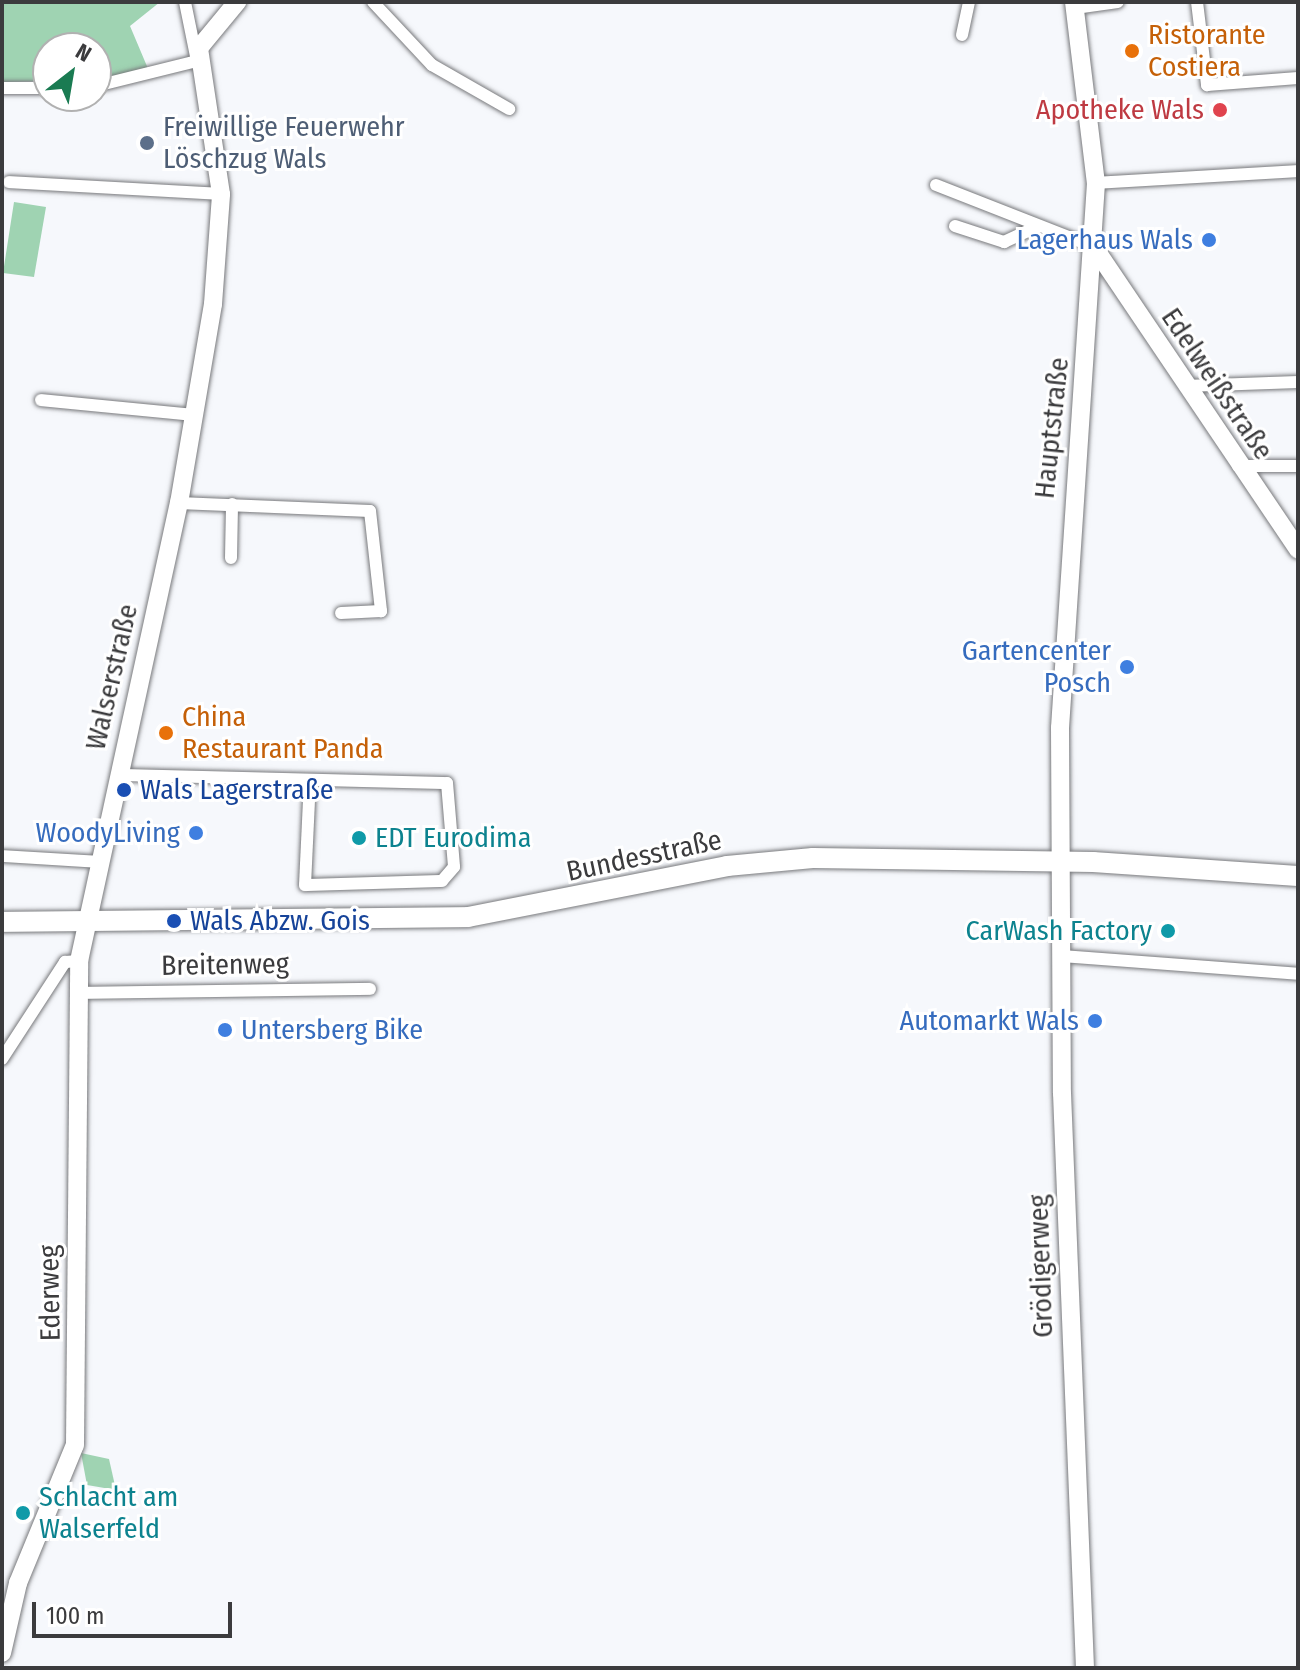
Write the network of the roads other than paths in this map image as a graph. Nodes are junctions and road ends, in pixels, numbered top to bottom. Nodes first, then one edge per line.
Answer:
1 (185, 2) edge
2 (237, 2) edge
3 (373, 2) edge
4 (969, 2) edge
5 (1118, 2) edge
6 (1197, 2) edge
7 (1075, 5) edge
8 (962, 35) dead end
9 (197, 61) junction
10 (1298, 78) edge
11 (112, 82) edge
12 (2, 88) edge
13 (32, 88) edge
14 (509, 109) dead end
15 (1298, 171) edge
16 (9, 182) dead end
17 (1096, 183) junction
18 (936, 185) dead end
19 (221, 194) junction
20 (955, 226) dead end
21 (1039, 226) junction
22 (1094, 247) junction
23 (1298, 382) edge
24 (1185, 386) junction
25 (41, 400) dead end
26 (193, 415) junction
27 (1238, 466) junction
28 (1298, 466) edge
29 (179, 503) junction
30 (232, 504) junction
31 (1298, 550) edge
32 (231, 558) dead end
33 (341, 613) dead end
34 (119, 775) junction
35 (310, 780) junction
36 (2, 856) edge
37 (99, 862) junction
38 (1059, 862) junction
39 (1298, 876) edge
40 (89, 921) junction
41 (2, 922) edge
42 (1061, 956) junction
43 (79, 961) junction
44 (1298, 974) edge
45 (370, 989) dead end
46 (80, 993) junction
47 (2, 1059) edge
48 (2, 1653) edge
49 (1085, 1668) edge

1 - 9 street
2 - 9 street
3 - 14 street
4 - 8 street
5 - 7 street
6 - 10 street
7 - 17 street, Hauptstraße
9 - 11 street
9 - 19 street, Walserstraße
12 - 13 street
15 - 17 street
16 - 19 street
17 - 22 street, Hauptstraße
18 - 21 street
19 - 26 street, Walserstraße
20 - 21 street
21 - 22 street
22 - 24 street, Edelweißstraße
22 - 38 street, Hauptstraße
23 - 24 street
24 - 27 street, Edelweißstraße
25 - 26 street
26 - 29 street, Walserstraße
27 - 28 street
27 - 31 street, Edelweißstraße
29 - 30 street
29 - 34 street, Walserstraße
30 - 32 street
30 - 33 street
34 - 35 street
34 - 37 street, Walserstraße
35 - 35 street
36 - 37 street
37 - 40 street, Walserstraße
38 - 39 main road, Bundesstraße
38 - 40 main road, Bundesstraße
38 - 42 street, Grödigerweg
40 - 41 main road, Bundesstraße
40 - 43 street, Ederweg
42 - 44 street
42 - 49 street, Grödigerweg
43 - 46 street, Ederweg
43 - 47 street
45 - 46 street, Breitenweg
46 - 48 street, Ederweg

